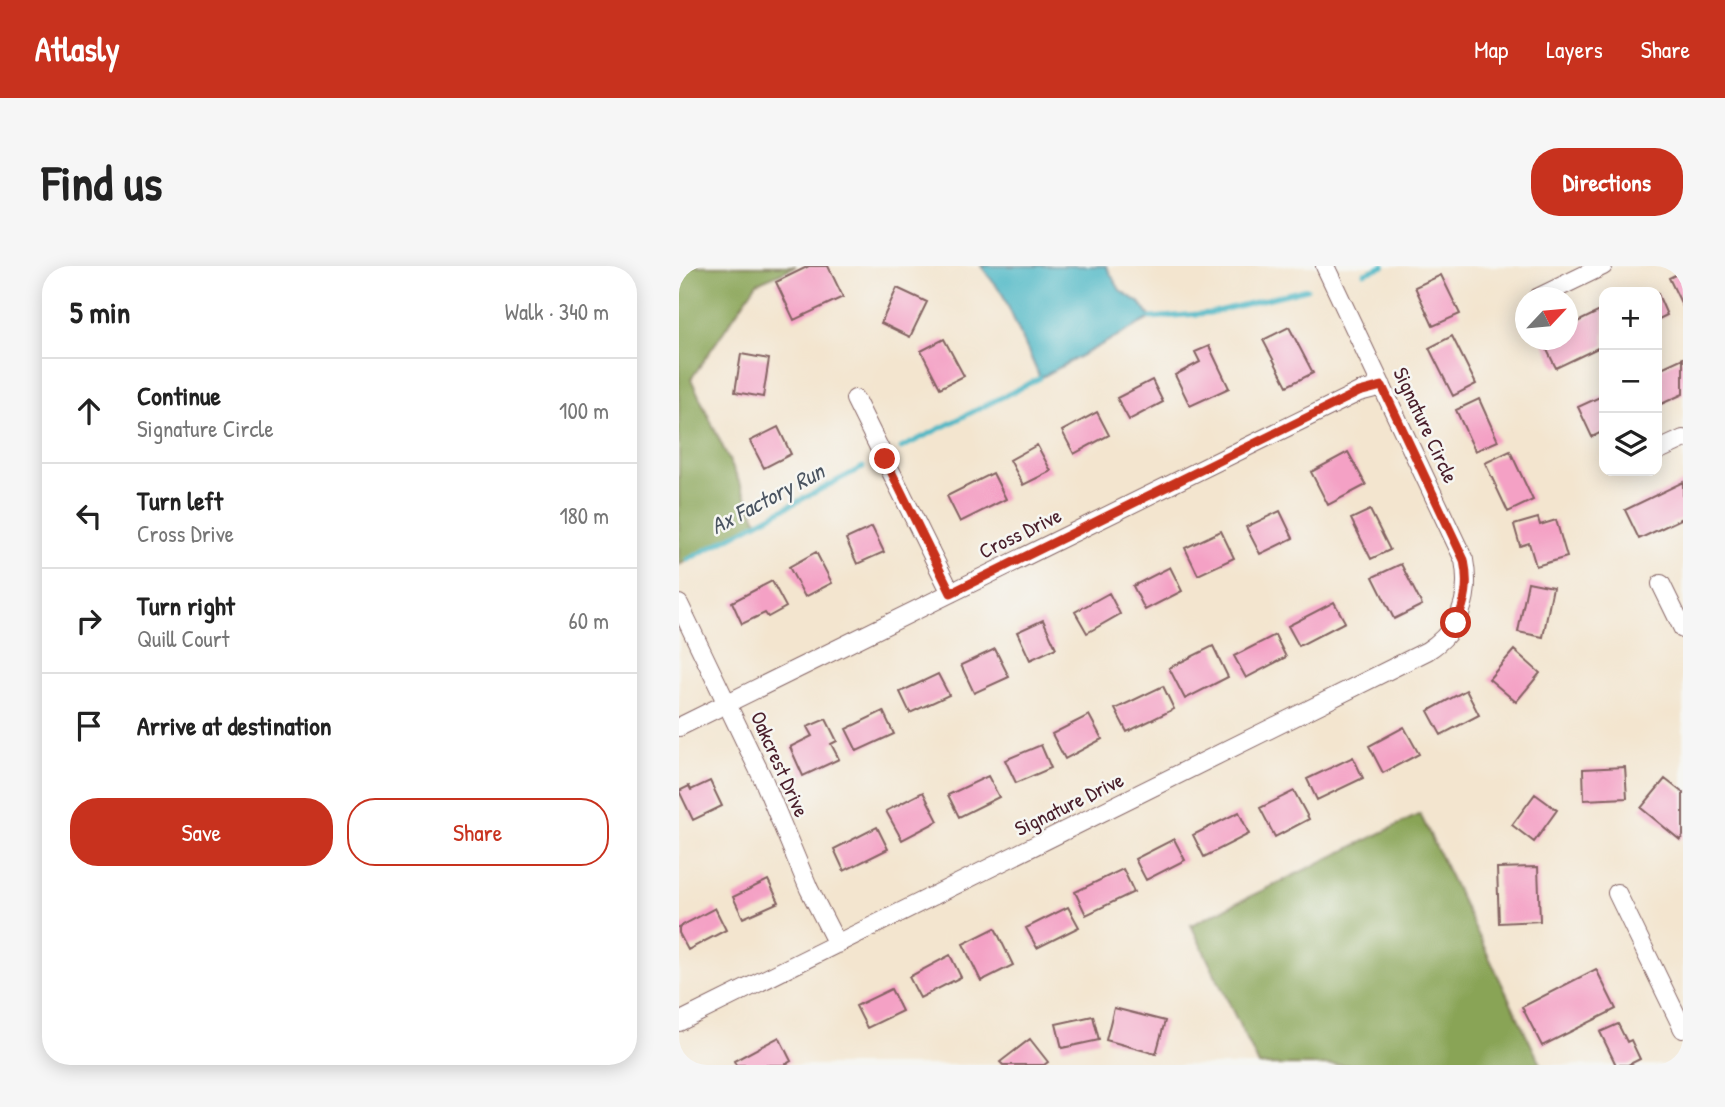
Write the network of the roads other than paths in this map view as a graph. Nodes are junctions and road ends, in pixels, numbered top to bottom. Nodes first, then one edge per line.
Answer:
1 (1325, 266) edge
2 (1603, 266) edge
3 (1560, 287) edge
4 (1382, 386) junction
5 (855, 399) dead end
6 (1683, 439) edge
7 (1662, 450) edge
8 (1661, 584) dead end
9 (951, 593) junction
10 (679, 604) edge
11 (1463, 608) joint
12 (1683, 629) edge
13 (727, 703) junction
14 (679, 727) edge
15 (1617, 893) dead end
16 (837, 944) junction
17 (679, 1022) edge
18 (1683, 1029) edge

1 - 4 street, Signature Circle
2 - 3 street
4 - 9 street, Cross Drive
4 - 11 street, Signature Circle
5 - 9 street
6 - 7 street
8 - 12 street
9 - 13 street, Cross Drive
10 - 13 street, Oakcrest Drive
11 - 16 street, Signature Drive
13 - 14 street, Cross Drive
13 - 16 street, Oakcrest Drive
15 - 18 street
16 - 17 street, Signature Drive

